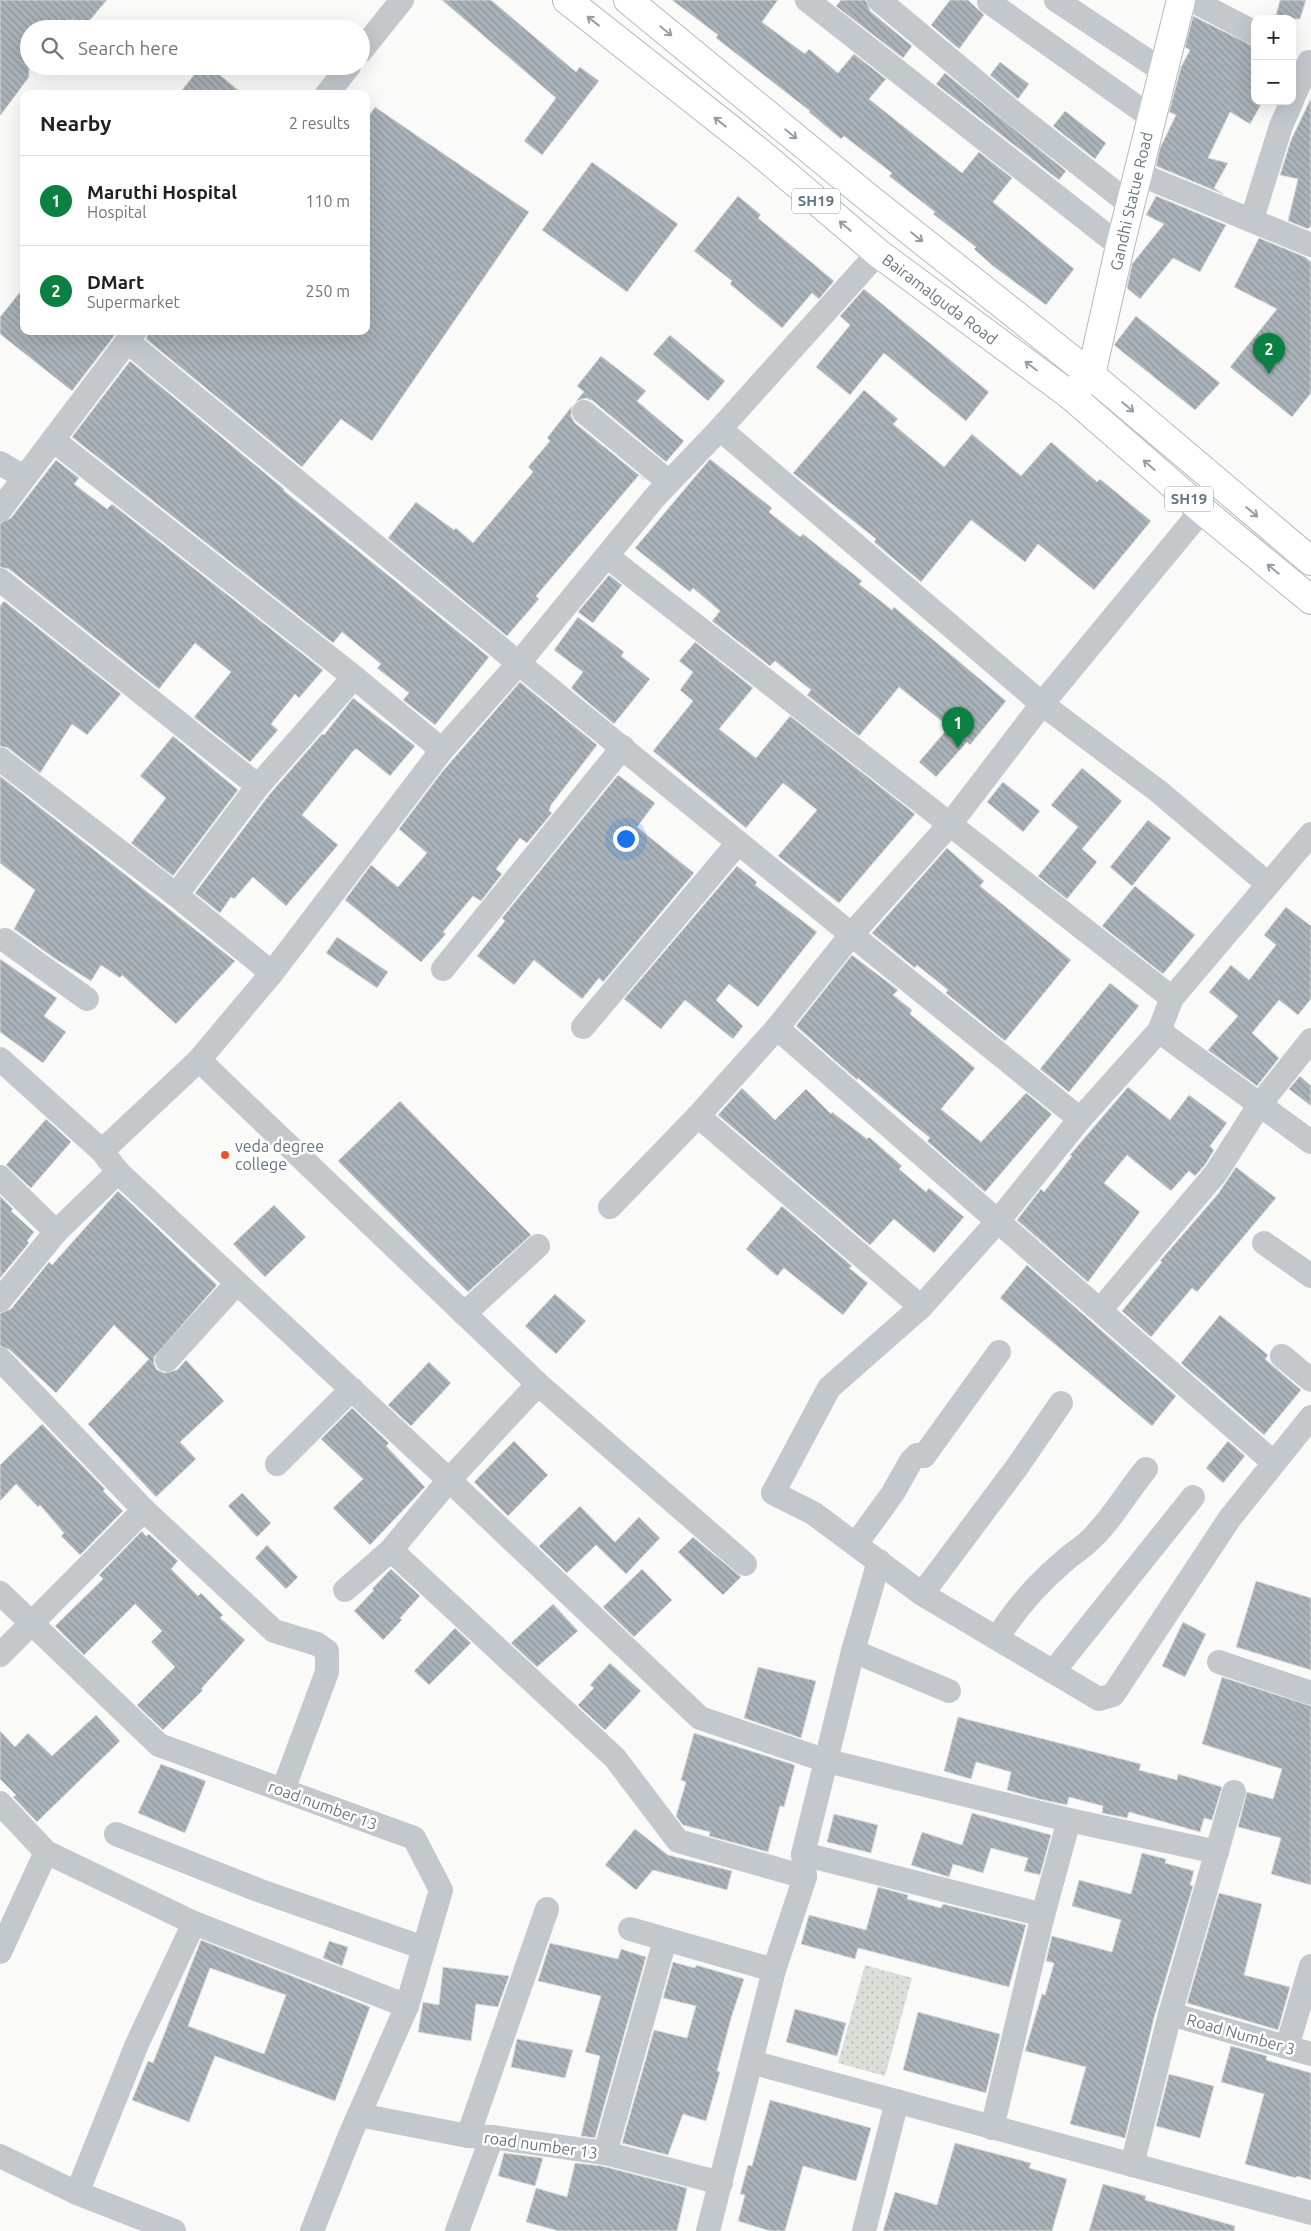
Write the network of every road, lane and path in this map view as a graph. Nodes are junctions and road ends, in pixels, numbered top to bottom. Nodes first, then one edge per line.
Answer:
1 (402, 0) edge
2 (567, 0) edge
3 (628, 0) edge
4 (807, 0) edge
5 (878, 0) edge
6 (1056, 0) edge
7 (1181, 0) edge
8 (1192, 0) edge
9 (989, 2) dead end
10 (1251, 31) edge
11 (370, 40) edge
12 (1304, 59) edge
13 (1163, 71) junction
14 (342, 75) edge
15 (1296, 86) edge
16 (330, 90) edge
17 (1290, 105) edge
18 (1151, 117) junction
19 (1139, 174) junction
20 (1131, 204) junction
21 (1252, 219) junction
22 (1311, 245) edge
23 (1120, 246) junction
24 (878, 253) junction
25 (131, 336) edge
26 (1091, 375) junction
27 (1070, 395) junction
28 (584, 412) dead end
29 (720, 429) junction
30 (53, 440) junction
31 (0, 463) edge
32 (24, 477) junction
33 (669, 482) junction
34 (0, 510) edge
35 (1202, 510) junction
36 (608, 556) junction
37 (1311, 561) edge
38 (0, 580) edge
39 (1311, 600) edge
40 (518, 664) junction
41 (354, 677) junction
42 (1042, 704) junction
43 (623, 747) junction
44 (442, 750) junction
45 (0, 759) edge
46 (258, 786) junction
47 (951, 823) junction
48 (1311, 834) edge
49 (738, 842) junction
50 (1268, 884) junction
51 (176, 895) junction
52 (851, 935) junction
53 (2, 941) edge
54 (442, 969) dead end
55 (272, 973) junction
56 (1172, 998) junction
57 (87, 999) dead end
58 (583, 1028) dead end
59 (777, 1028) junction
60 (1159, 1031) junction
61 (1311, 1040) edge
62 (0, 1059) edge
63 (199, 1060) junction
64 (1260, 1104) junction
65 (698, 1116) junction
66 (1080, 1119) junction
67 (1311, 1142) edge
68 (102, 1151) junction
69 (118, 1172) junction
70 (0, 1177) edge
71 (610, 1207) dead end
72 (998, 1221) junction
73 (56, 1232) junction
74 (1264, 1243) dead end
75 (538, 1246) dead end
76 (1311, 1276) edge
77 (237, 1283) junction
78 (0, 1300) edge
79 (921, 1307) junction
80 (1101, 1310) junction
81 (464, 1314) junction
82 (999, 1352) dead end
83 (1282, 1356) dead end
84 (0, 1359) edge
85 (168, 1360) dead end
86 (1311, 1380) edge
87 (538, 1384) junction
88 (352, 1389) junction
89 (1061, 1403) dead end
90 (1311, 1417) edge
91 (1273, 1462) junction
92 (277, 1464) dead end
93 (1146, 1469) dead end
94 (449, 1480) junction
95 (1193, 1497) dead end
96 (144, 1510) junction
97 (856, 1544) junction
98 (391, 1550) junction
99 (879, 1561) junction
100 (745, 1564) dead end
101 (344, 1590) dead end
102 (0, 1593) edge
103 (922, 1594) junction
104 (33, 1623) junction
105 (997, 1638) junction
106 (853, 1651) junction
107 (0, 1655) edge
108 (1219, 1662) dead end
109 (1053, 1672) junction
110 (949, 1691) dead end
111 (1311, 1693) edge
112 (827, 1761) junction
113 (284, 1790) junction
114 (1234, 1792) dead end
115 (0, 1803) edge
116 (1069, 1820) junction
117 (116, 1834) dead end
118 (46, 1852) junction
119 (1217, 1852) junction
120 (804, 1866) junction
121 (547, 1909) dead end
122 (1043, 1915) junction
123 (194, 1923) junction
124 (630, 1929) dead end
125 (665, 1940) junction
126 (424, 1948) junction
127 (0, 1952) edge
128 (1311, 1966) edge
129 (774, 1970) junction
130 (407, 2006) junction
131 (1170, 2014) junction
132 (1288, 2048) junction
133 (1311, 2054) edge
134 (751, 2062) junction
135 (897, 2101) junction
136 (359, 2115) junction
137 (992, 2128) junction
138 (468, 2136) junction
139 (492, 2137) junction
140 (605, 2153) junction
141 (0, 2156) edge
142 (1132, 2165) junction
143 (720, 2183) junction
144 (76, 2192) junction
145 (1311, 2213) edge
146 (316, 2230) edge
147 (174, 2231) edge
148 (457, 2231) edge
149 (708, 2231) edge
150 (864, 2231) edge

1 - 11 street
24 -> 2 main road, Bairamalguda Road / SH19
3 -> 26 main road, Bairamalguda Road / SH19
4 - 23 street
5 - 20 street
6 - 13 street
7 - 13 main road, Gandhi Statue Road
8 - 10 street
9 - 18 street
12 - 15 street
13 - 18 main road, Gandhi Statue Road
14 - 16 street
17 - 21 street
18 - 19 main road, Gandhi Statue Road
19 - 20 main road, Gandhi Statue Road
19 - 21 street
20 - 23 main road, Gandhi Statue Road
21 - 22 street
23 - 26 main road, Gandhi Statue Road
27 -> 24 main road, Bairamalguda Road / SH19
24 - 29 street
25 - 30 street
25 - 40 street
26 - 27 main road
26 -> 37 main road, Bairamalguda Road / SH19
35 -> 27 main road, Bairamalguda Road / SH19
28 - 33 street
29 - 33 street
29 - 42 street
30 - 32 street
30 - 41 street
31 - 32 street
32 - 34 street
33 - 36 street
39 -> 35 main road, Bairamalguda Road / SH19
35 - 42 street
36 - 40 street
36 - 47 street
38 - 46 street
40 - 43 street
40 - 44 street
41 - 44 street
41 - 46 street
42 - 47 street
42 - 50 street
43 - 49 street
43 - 54 street
44 - 55 street
45 - 51 street
46 - 51 street
47 - 52 street
47 - 56 street
48 - 50 street
49 - 52 street
49 - 58 street
50 - 56 street
51 - 55 street
52 - 59 street
52 - 66 street
53 - 57 street
55 - 63 street
56 - 60 street
59 - 65 street
59 - 72 street
60 - 64 street
60 - 66 street
61 - 64 street
62 - 68 street
63 - 68 street
63 - 81 street
64 - 67 street
64 - 80 street
65 - 71 street
65 - 79 street
66 - 72 street
68 - 69 street
69 - 73 street
69 - 77 street
70 - 73 street
72 - 79 street
72 - 80 street
73 - 78 street
74 - 76 street
75 - 81 street
77 - 85 street
77 - 88 street
79 - 97 street
80 - 91 street
81 - 87 street
82 - 97 street
83 - 86 street
84 - 96 street
87 - 94 street
87 - 100 street
88 - 92 street
88 - 94 street
89 - 103 street
90 - 91 street
91 - 109 street
93 - 105 street
94 - 98 street
94 - 112 street
95 - 109 street
96 - 104 street
96 - 113 street
97 - 99 street
98 - 101 street
98 - 120 street
99 - 103 street
99 - 106 street
102 - 104 street, road number 13
103 - 105 street
104 - 107 street
104 - 113 street, road number 13
105 - 109 street
106 - 110 street
106 - 112 street
108 - 111 street
112 - 116 street
112 - 120 street
113 - 126 street, road number 13
114 - 119 street
115 - 118 street
116 - 119 street
116 - 122 street
117 - 126 street
118 - 123 street
118 - 127 street
119 - 131 street
120 - 122 street
120 - 129 street
121 - 138 street
122 - 137 street
123 - 130 street
123 - 144 street
124 - 125 street
125 - 129 street
125 - 140 street
126 - 130 street, road number 13
128 - 132 street
129 - 134 street
130 - 136 street, road number 13
131 - 132 street, Road Number 3
131 - 142 street
132 - 133 street, Road Number 3
134 - 135 street
134 - 143 street
135 - 137 street
135 - 150 street
136 - 138 street, road number 13
136 - 146 street, road number 13
137 - 142 street
138 - 139 street, road number 13
139 - 140 street, road number 13
139 - 148 street
140 - 143 street, road number 13
141 - 144 street
142 - 145 street
143 - 149 street
144 - 147 street

